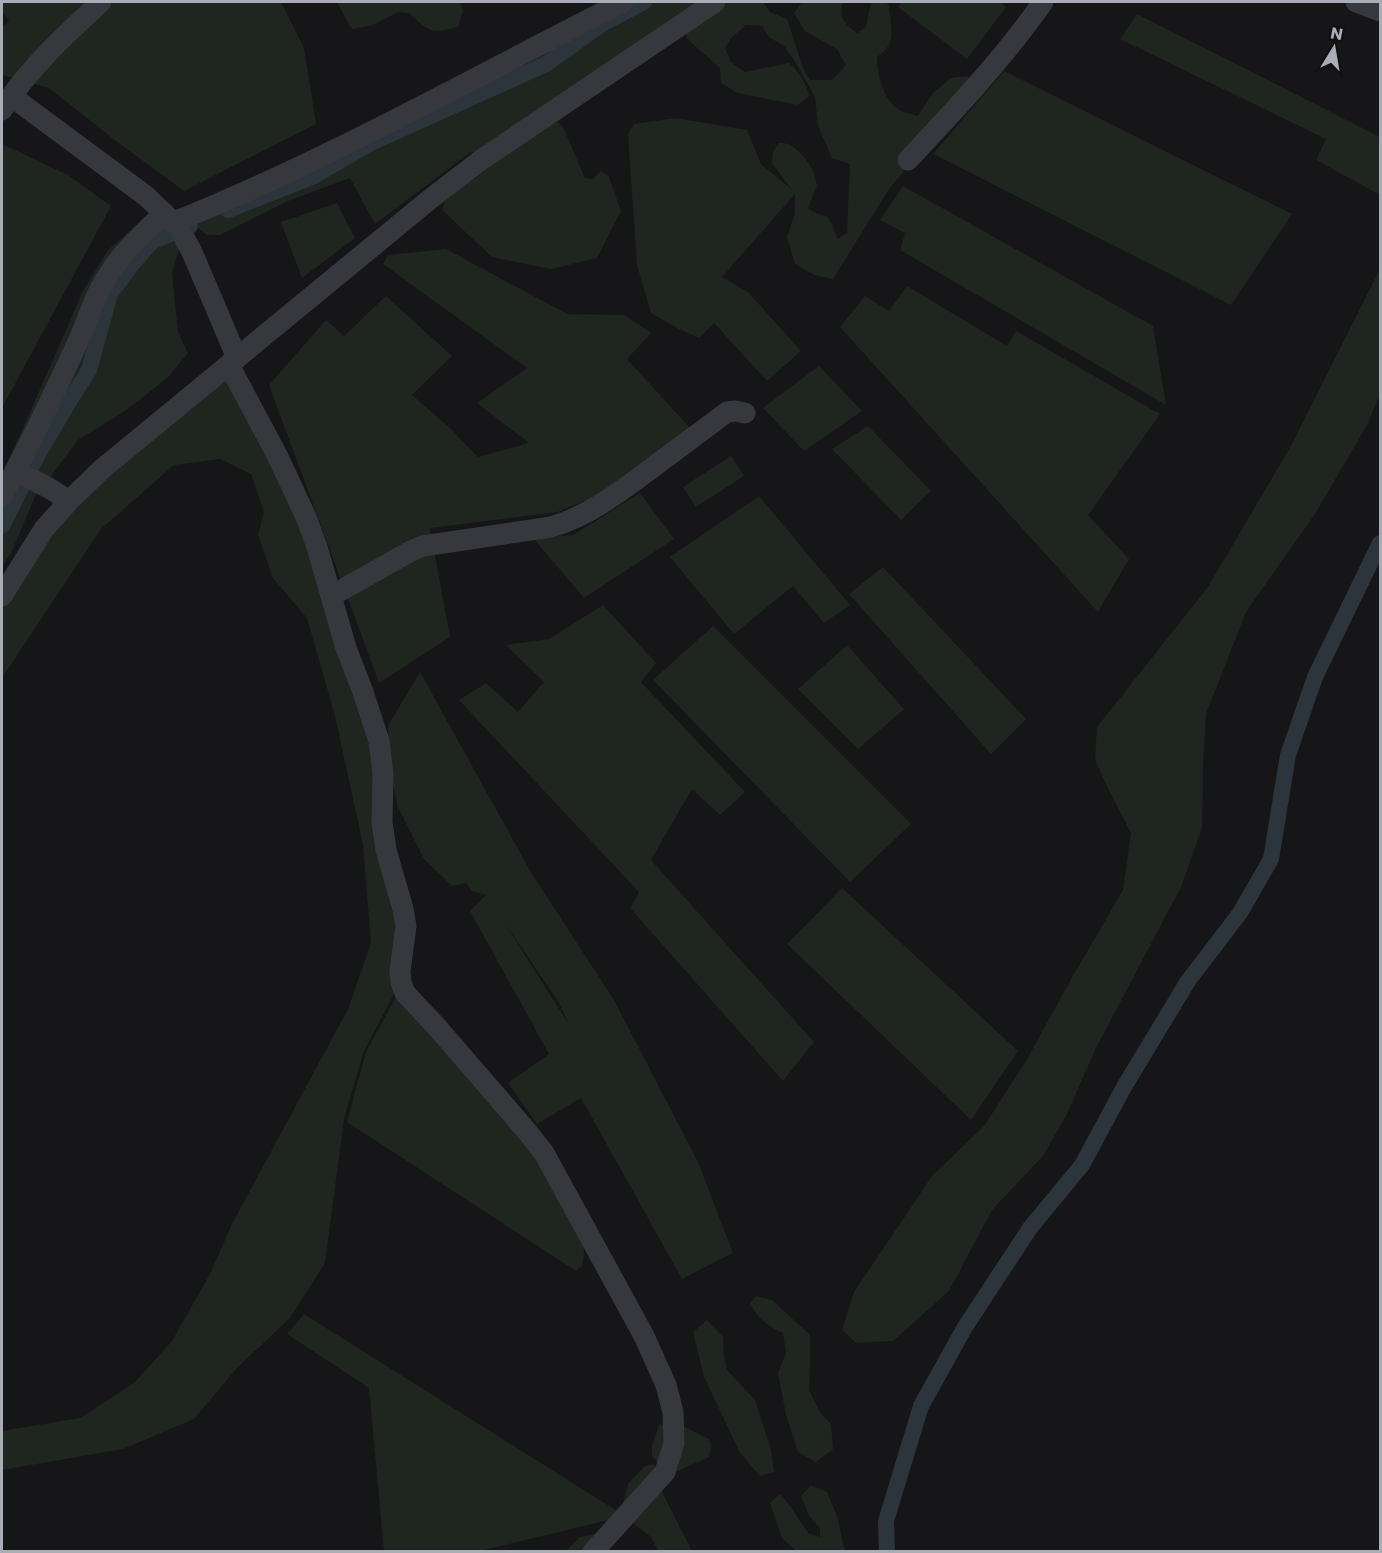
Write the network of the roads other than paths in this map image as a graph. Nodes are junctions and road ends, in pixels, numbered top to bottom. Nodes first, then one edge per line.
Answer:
1 (101, 2) edge
2 (623, 2) edge
3 (715, 2) edge
4 (1043, 2) edge
5 (1356, 2) edge
6 (1380, 12) edge
7 (6, 103) edge
8 (908, 160) dead end
9 (172, 221) junction
10 (233, 361) junction
11 (745, 413) dead end
12 (20, 473) junction
13 (2, 496) edge
14 (69, 501) junction
15 (2, 596) edge
16 (331, 596) junction
17 (593, 1551) edge

1 - 7 street
2 - 9 street
3 - 10 street
4 - 8 street
5 - 6 street
7 - 9 street
9 - 10 street
9 - 12 street
10 - 14 street
10 - 16 street
11 - 16 street
12 - 13 street
12 - 14 street
14 - 15 street
16 - 17 street

